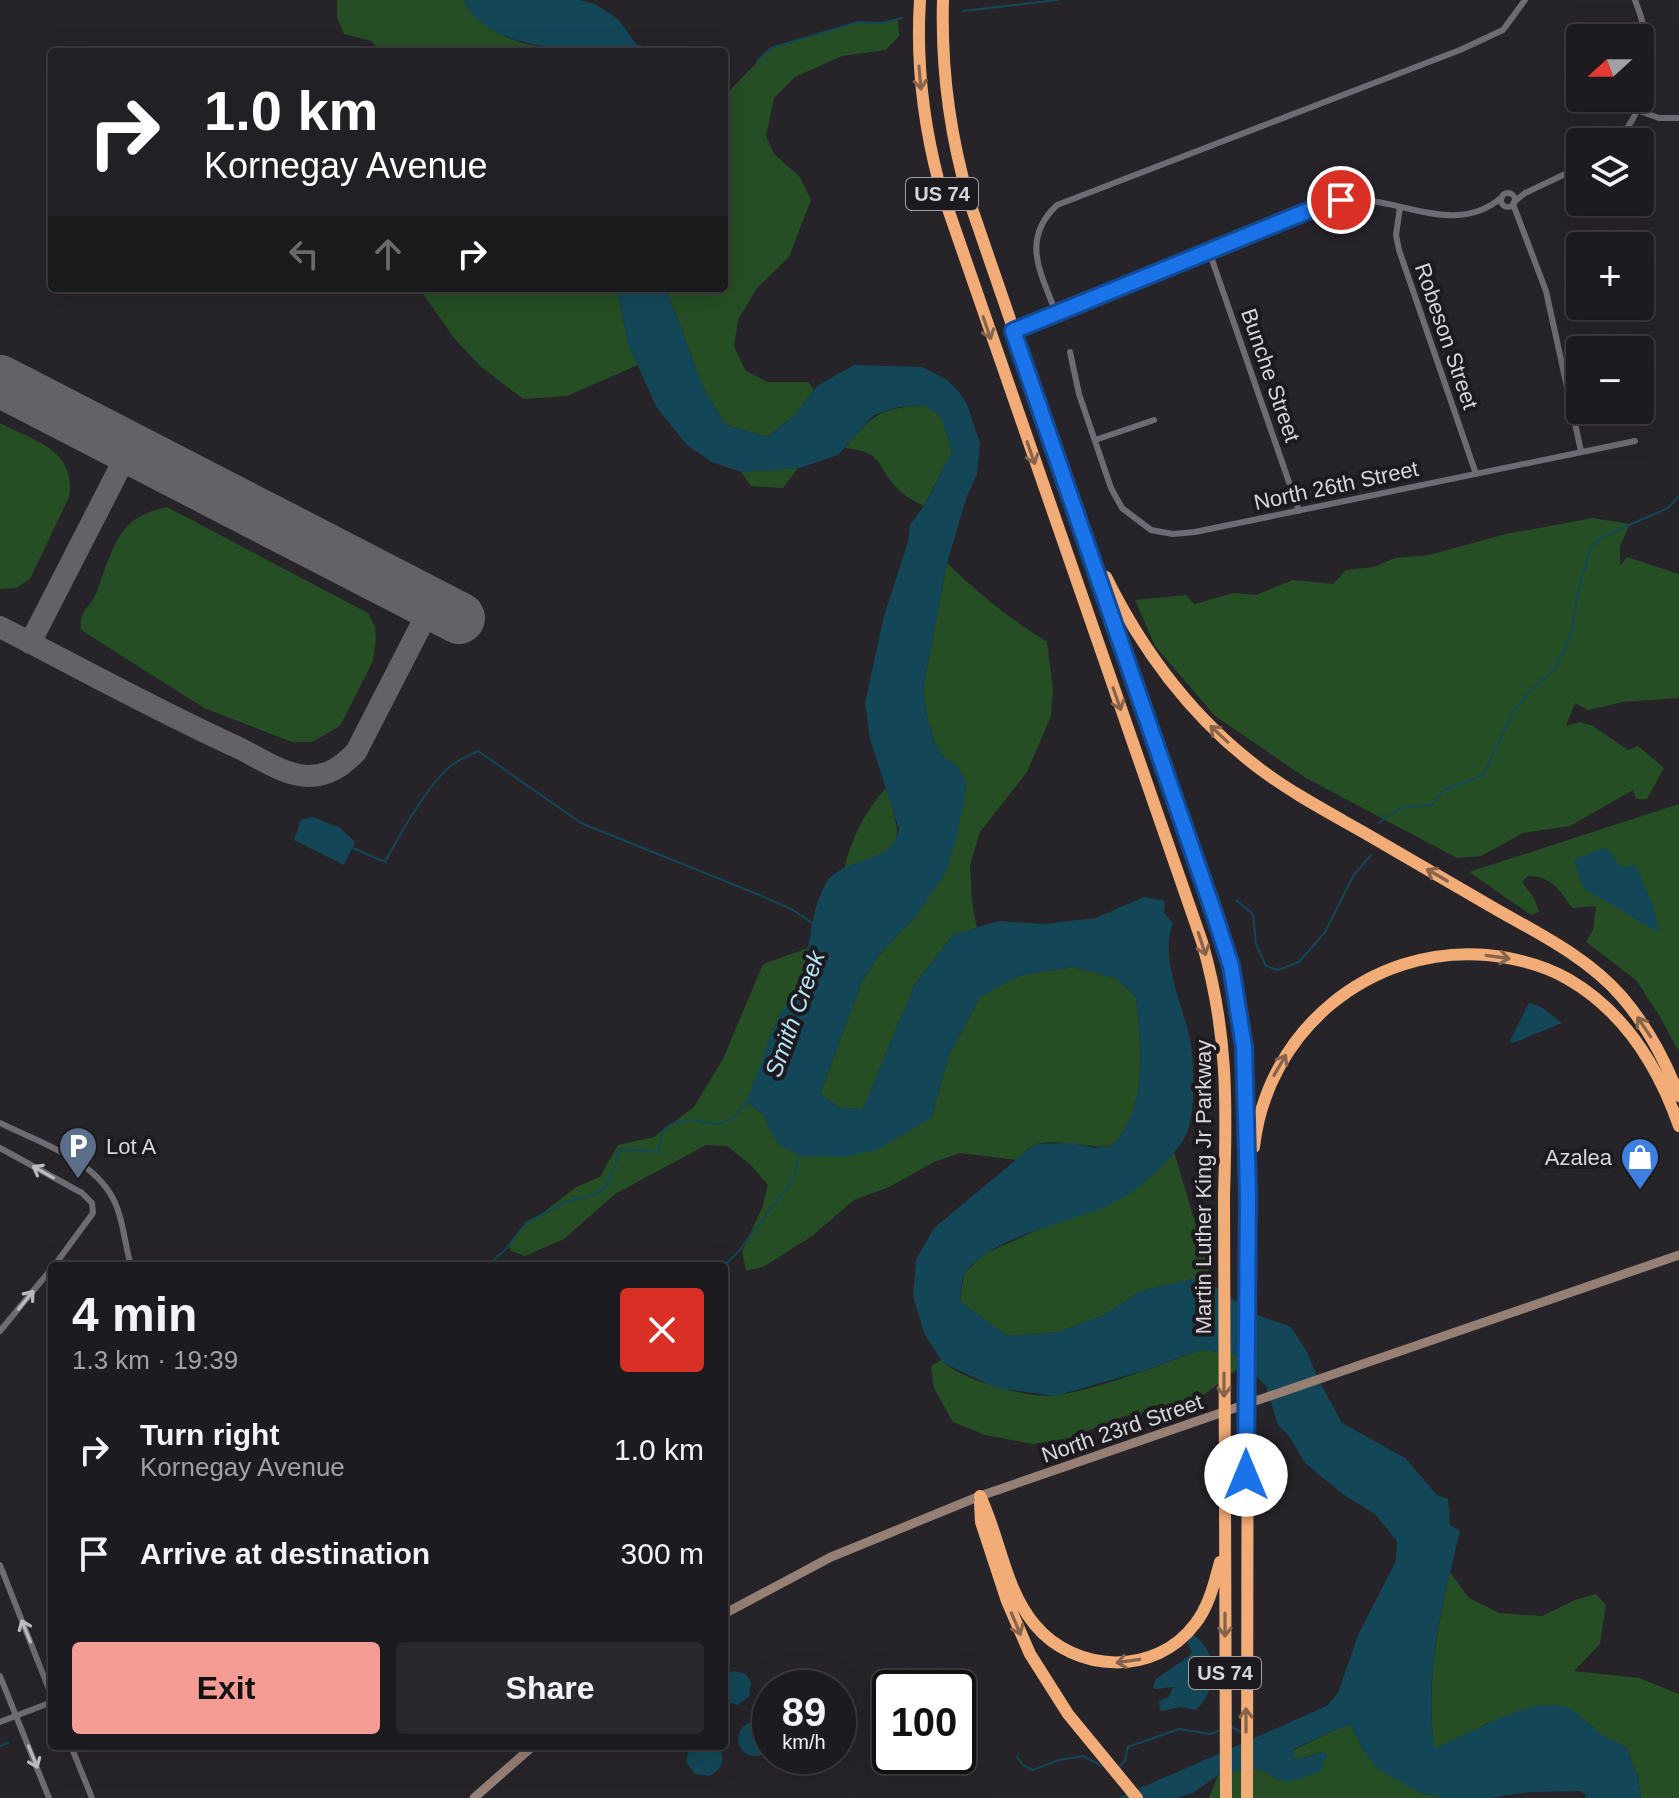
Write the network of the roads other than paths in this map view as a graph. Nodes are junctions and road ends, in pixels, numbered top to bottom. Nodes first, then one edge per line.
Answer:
1 (920, 0) edge
2 (943, 0) edge
3 (1525, 0) edge
4 (1635, 0) edge
5 (1644, 24) edge
6 (1642, 112) edge
7 (1679, 118) edge
8 (1566, 174) edge
9 (1525, 193) junction
10 (1508, 203) junction
11 (1400, 207) junction
12 (1209, 251) junction
13 (1056, 313) junction
14 (1013, 331) junction
15 (1070, 352) dead end
16 (1154, 420) dead end
17 (1095, 440) junction
18 (1635, 441) dead end
19 (1581, 451) junction
20 (1476, 474) junction
21 (1299, 511) junction
22 (1084, 533) junction
23 (1679, 1096) edge
24 (0, 1123) edge
25 (1679, 1126) edge
26 (0, 1148) edge
27 (1248, 1194) junction
28 (1679, 1255) edge
29 (57, 1262) edge
30 (130, 1262) edge
31 (48, 1273) edge
32 (0, 1331) edge
33 (980, 1496) junction
34 (1224, 1547) junction
35 (0, 1566) edge
36 (728, 1612) edge
37 (0, 1676) edge
38 (48, 1690) edge
39 (48, 1702) edge
40 (16, 1716) junction
41 (0, 1722) edge
42 (73, 1750) edge
43 (528, 1750) edge
44 (49, 1798) edge
45 (92, 1798) edge
46 (474, 1798) edge
47 (1137, 1798) edge
48 (1226, 1798) edge
49 (1247, 1798) edge

1 -> 34 highway, Martin Luther King Jr Parkway / US 74
2 - 14 highway, Martin Luther King Jr Parkway / US 74
3 - 13 street
4 - 5 street
6 - 7 street
8 - 9 street
9 - 10 street
9 - 10 street
10 - 11 street
10 - 19 street
11 - 12 street
11 - 20 street, Robeson Street
12 - 13 street
12 - 21 street, Bunche Street
13 - 14 street
14 - 22 highway, Martin Luther King Jr Parkway / US 74
15 - 17 street, North 26th Street
16 - 17 street
17 - 21 street, North 26th Street
18 - 19 street, North 26th Street
19 - 20 street, North 26th Street
20 - 21 street, North 26th Street
23 -> 22 highway
22 - 27 highway, Martin Luther King Jr Parkway / US 74
24 - 30 street
27 -> 25 highway
29 -> 26 street
49 -> 27 highway, Martin Luther King Jr Parkway / US 74
28 - 33 main road, North 23rd Street
32 -> 31 street
34 -> 33 highway
33 - 36 main road, North 23rd Street
33 -> 47 highway
34 -> 48 highway, Martin Luther King Jr Parkway / US 74
38 -> 35 street
37 - 40 street
39 - 40 street
40 - 41 street
40 -> 44 street
42 - 45 street
43 - 46 main road

